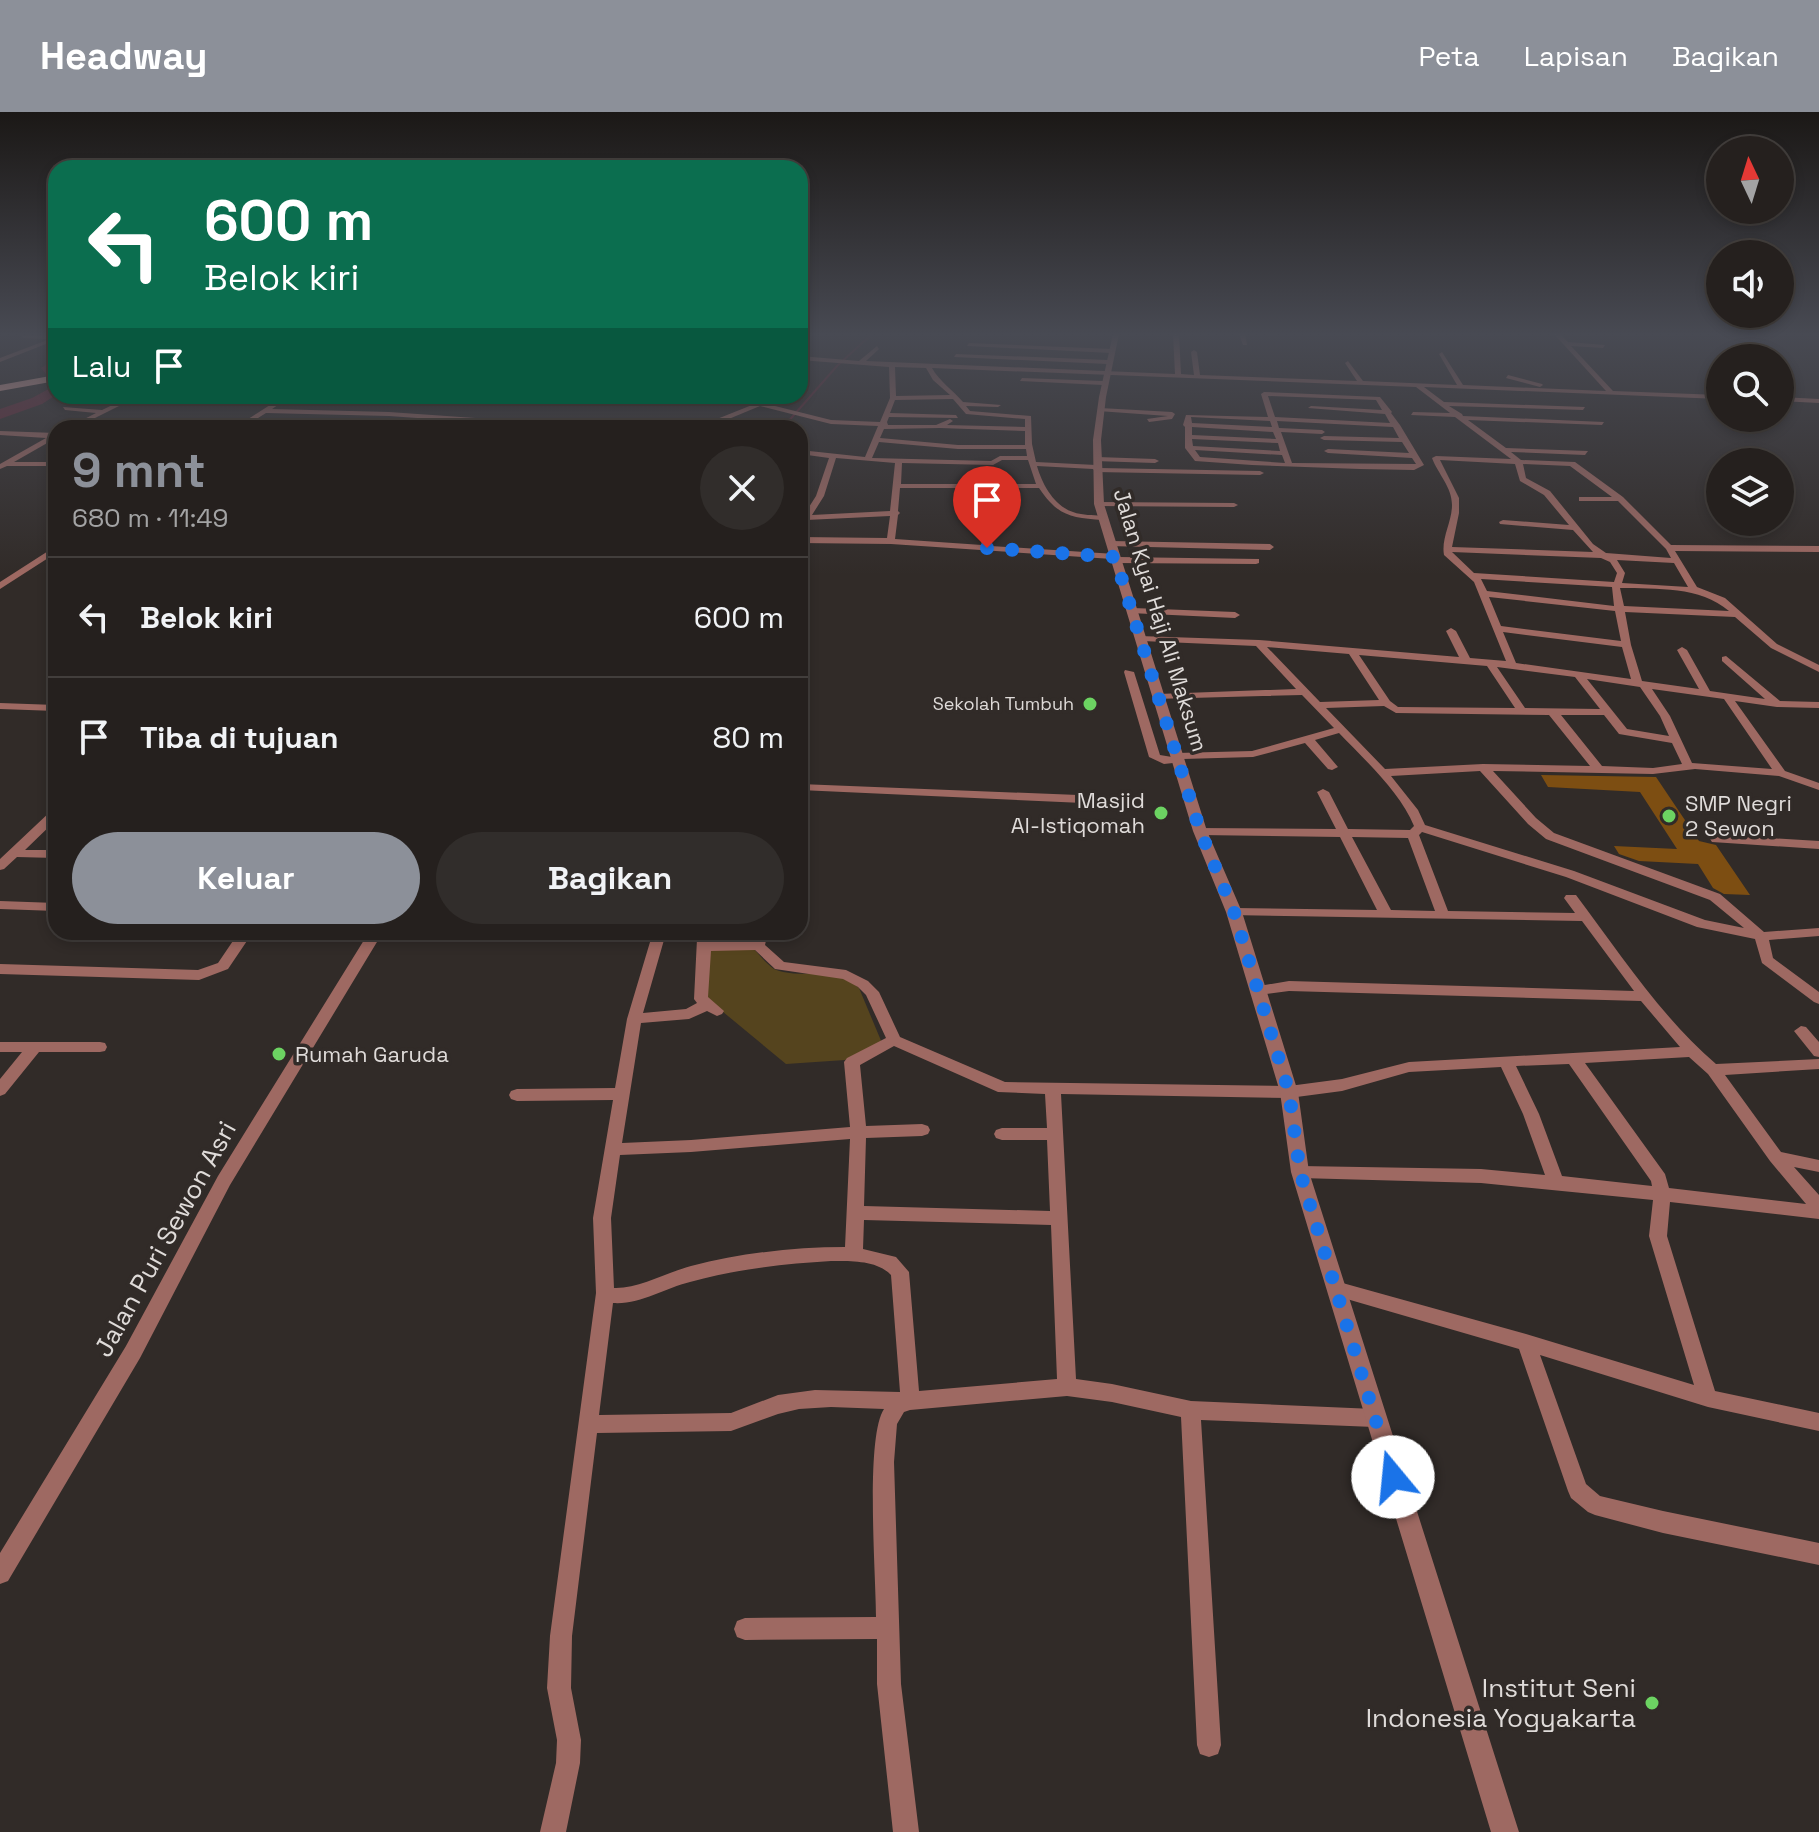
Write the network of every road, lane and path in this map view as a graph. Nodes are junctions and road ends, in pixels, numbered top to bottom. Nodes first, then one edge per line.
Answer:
1 (389, 414) edge
2 (801, 414) edge
3 (970, 414) edge
4 (971, 414) edge
5 (978, 414) edge
6 (1099, 414) edge
7 (1101, 414) edge
8 (1172, 414) edge
9 (1270, 414) edge
10 (1314, 414) edge
11 (1390, 414) edge
12 (1420, 414) edge
13 (1459, 414) edge
14 (417, 415) junction
15 (888, 415) joint
16 (1462, 416) junction
17 (454, 417) junction
18 (951, 418) junction
19 (1272, 419) junction
20 (409, 420) edge
21 (449, 420) edge
22 (494, 420) edge
23 (1317, 421) junction
24 (1602, 423) dead end
25 (1186, 425) junction
26 (1397, 425) junction
27 (885, 426) junction
28 (942, 427) junction
29 (982, 427) junction
30 (1027, 429) junction
31 (1275, 430) junction
32 (0, 433) edge
33 (1323, 435) junction
34 (48, 436) edge
35 (1187, 437) junction
36 (48, 440) edge
37 (877, 440) junction
38 (1406, 440) junction
39 (1279, 441) junction
40 (958, 447) junction
41 (1030, 447) junction
42 (1189, 448) junction
43 (1507, 450) junction
44 (1328, 451) junction
45 (808, 453) edge
46 (1285, 453) junction
47 (1585, 453) dead end
48 (833, 456) junction
49 (1416, 456) junction
50 (868, 460) junction
51 (899, 461) junction
52 (1034, 461) junction
53 (1155, 461) dead end
54 (1518, 461) junction
55 (955, 463) junction
56 (48, 464) edge
57 (1289, 464) junction
58 (2, 465) edge
59 (1096, 465) junction
60 (1333, 466) junction
61 (1260, 473) dead end
62 (897, 486) junction
63 (956, 486) junction
64 (1040, 486) junction
65 (972, 487) junction
66 (1582, 499) dead end
67 (1620, 499) junction
68 (1234, 505) dead end
69 (1101, 511) junction
70 (808, 513) edge
71 (896, 513) junction
72 (808, 517) edge
73 (1503, 522) dead end
74 (1574, 528) junction
75 (808, 540) edge
76 (891, 541) junction
77 (1270, 547) dead end
78 (987, 548) junction
79 (1669, 548) junction
80 (1447, 549) junction
81 (1819, 549) edge
82 (1114, 553) junction
83 (48, 554) edge
84 (1606, 556) junction
85 (1256, 561) dead end
86 (1677, 561) junction
87 (1474, 576) junction
88 (1617, 584) junction
89 (0, 586) edge
90 (1694, 589) junction
91 (1485, 594) junction
92 (1621, 609) junction
93 (1133, 611) junction
94 (1737, 614) junction
95 (1235, 615) dead end
96 (1498, 628) junction
97 (1451, 631) dead end
98 (1142, 638) junction
99 (1259, 643) junction
100 (1626, 645) junction
101 (1351, 650) junction
102 (1682, 650) dead end
103 (1794, 656) junction
104 (1819, 658) edge
105 (1726, 659) dead end
106 (1466, 661) junction
107 (1490, 663) junction
108 (1512, 665) junction
109 (1819, 669) edge
110 (1129, 672) dead end
111 (1578, 674) junction
112 (1641, 684) junction
113 (1302, 692) junction
114 (1707, 695) junction
115 (1158, 697) junction
116 (1728, 698) junction
117 (1386, 703) junction
118 (1777, 704) junction
119 (1315, 705) junction
120 (1819, 705) edge
121 (0, 706) edge
122 (48, 708) edge
123 (1522, 711) junction
124 (1552, 711) junction
125 (1607, 712) junction
126 (1165, 722) junction
127 (1143, 723) junction
128 (1341, 729) junction
129 (1308, 739) junction
130 (1676, 740) junction
131 (1178, 758) junction
132 (1688, 766) junction
133 (1332, 767) dead end
134 (1483, 767) junction
135 (1598, 769) junction
136 (1381, 773) junction
137 (1781, 773) junction
138 (808, 787) edge
139 (1819, 787) edge
140 (1323, 792) dead end
141 (1128, 801) dead end
142 (48, 821) edge
143 (1416, 830) junction
144 (1200, 831) junction
145 (1343, 834) junction
146 (1716, 839) dead end
147 (1819, 845) edge
148 (14, 853) junction
149 (48, 854) edge
150 (0, 866) edge
151 (1571, 898) dead end
152 (0, 905) edge
153 (48, 907) edge
154 (1234, 912) junction
155 (1386, 914) junction
156 (1443, 914) junction
157 (1586, 917) junction
158 (1819, 932) edge
159 (1761, 936) junction
160 (241, 940) edge
161 (371, 940) edge
162 (657, 940) edge
163 (704, 940) edge
164 (761, 940) edge
165 (0, 969) edge
166 (1258, 990) junction
167 (1645, 996) junction
168 (1819, 999) edge
169 (634, 1019) junction
170 (1801, 1031) dead end
171 (894, 1040) junction
172 (0, 1047) edge
173 (100, 1047) dead end
174 (34, 1048) junction
175 (1692, 1052) junction
176 (1819, 1052) edge
177 (1574, 1059) junction
178 (1506, 1062) junction
179 (1819, 1064) edge
180 (1713, 1070) junction
181 (1053, 1089) junction
182 (0, 1090) edge
183 (1289, 1092) junction
184 (622, 1094) junction
185 (517, 1095) dead end
186 (858, 1130) junction
187 (922, 1130) dead end
188 (1002, 1134) dead end
189 (1056, 1134) junction
190 (614, 1149) junction
191 (1776, 1157) junction
192 (1819, 1166) edge
193 (1300, 1172) junction
194 (1556, 1182) junction
195 (1662, 1195) junction
196 (1819, 1209) edge
197 (856, 1213) junction
198 (1060, 1218) junction
199 (854, 1254) junction
200 (1339, 1290) junction
201 (605, 1293) junction
202 (1526, 1342) junction
203 (1067, 1387) junction
204 (1708, 1398) junction
205 (910, 1401) junction
206 (1191, 1410) junction
207 (1374, 1418) junction
208 (1819, 1422) edge
209 (589, 1424) junction
210 (1819, 1554) edge
211 (0, 1573) edge
212 (887, 1628) junction
213 (745, 1629) dead end
214 (1209, 1745) dead end
215 (553, 1832) edge
216 (906, 1832) edge
217 (1505, 1832) edge

1 - 14 street
2 - 27 street
3 - 18 street
4 - 29 street
5 - 30 street
6 - 59 street, Jalan Kyai Haji Ali Maksum
7 - 8 street
9 - 19 street
10 - 23 street
11 - 26 street
12 - 16 street
13 - 16 street
14 - 17 street
14 - 20 street
15 - 18 street
15 - 27 street
16 - 24 street
16 - 43 street
17 - 21 street
17 - 22 street
18 - 28 street
19 - 23 street
19 - 25 street
19 - 31 street
23 - 26 street
23 - 33 street
25 - 31 street
25 - 35 street
26 - 38 street
27 - 28 street
27 - 37 street
28 - 29 street
29 - 30 street
30 - 41 street
31 - 33 street
31 - 39 street
32 - 34 street
33 - 38 street
33 - 44 street
35 - 39 street
35 - 42 street
36 - 58 street
37 - 40 street
37 - 50 street
38 - 49 street
39 - 46 street
40 - 41 street
40 - 55 street
41 - 52 street
42 - 46 street
42 - 57 street
43 - 47 street
43 - 54 street
44 - 49 street
44 - 60 street
45 - 48 street
46 - 57 street
48 - 50 street
48 - 70 street
49 - 60 street
50 - 51 street
51 - 55 street
51 - 62 street
52 - 55 street
52 - 59 street
52 - 64 street
53 - 59 street
54 - 67 street
54 - 74 street
54 - 80 street
55 - 63 street
56 - 58 street
57 - 60 street
59 - 61 street
59 - 69 street, Jalan Kyai Haji Ali Maksum
62 - 63 street
62 - 71 street
63 - 65 street
64 - 65 street
64 - 69 street
65 - 78 street
66 - 67 street
67 - 79 street
68 - 69 street
69 - 82 street, Jalan Kyai Haji Ali Maksum
71 - 72 street
71 - 76 street
73 - 74 street
74 - 84 street
75 - 76 street
76 - 78 street
77 - 82 street
78 - 82 street
79 - 81 street
79 - 86 street
80 - 84 street
80 - 87 street
82 - 85 street
82 - 93 street, Jalan Kyai Haji Ali Maksum
83 - 89 street
84 - 86 street
84 - 88 street
86 - 90 street
87 - 88 street
87 - 91 street
88 - 90 street
88 - 92 street
90 - 94 street
91 - 92 street
91 - 96 street
92 - 94 street
92 - 100 street
93 - 95 street
93 - 98 street, Jalan Kyai Haji Ali Maksum
94 - 103 street
96 - 100 street
96 - 108 street
97 - 106 street
98 - 99 street
98 - 115 street, Jalan Kyai Haji Ali Maksum
99 - 101 street
99 - 113 street
100 - 112 street
101 - 106 street
101 - 117 street
102 - 114 street
103 - 104 street
103 - 109 street
105 - 118 street
106 - 107 street
107 - 108 street
107 - 123 street
108 - 111 street
110 - 127 street
111 - 112 street
111 - 125 street
112 - 114 street
112 - 130 street
113 - 115 street
113 - 119 street
114 - 116 street
115 - 126 street, Jalan Kyai Haji Ali Maksum
116 - 118 street
116 - 137 street
117 - 119 street
117 - 123 street
118 - 120 street
119 - 128 street
121 - 122 street
123 - 124 street
124 - 125 street
124 - 135 street
125 - 130 street
126 - 127 street
126 - 131 street, Jalan Kyai Haji Ali Maksum
127 - 131 street
128 - 129 street
128 - 136 street
129 - 131 street
129 - 133 street
130 - 132 street
131 - 144 street, Jalan Kyai Haji Ali Maksum
132 - 135 street
132 - 137 street
134 - 135 street
134 - 136 street
134 - 159 street
136 - 143 street
137 - 139 street
138 - 141 street
140 - 145 street
142 - 148 street
143 - 145 street
143 - 156 street
143 - 159 street
144 - 145 street
144 - 154 street, Jalan Kyai Haji Ali Maksum
145 - 155 street
146 - 147 street
148 - 149 street
148 - 150 street
151 - 157 street
152 - 153 street
154 - 155 street
154 - 166 street, Jalan Kyai Haji Ali Maksum
155 - 156 street
156 - 157 street
157 - 167 street
158 - 159 street
159 - 168 street
160 - 165 street
161 - 211 street, Jalan Puri Sewon Asri
162 - 169 street
163 - 169 street
164 - 171 street
166 - 167 street
166 - 183 street, Jalan Kyai Haji Ali Maksum
167 - 175 street
169 - 184 street
170 - 176 street
171 - 181 street
171 - 186 street
172 - 174 street
173 - 174 street
174 - 182 street
175 - 177 street
175 - 180 street
177 - 178 street
177 - 195 street
178 - 183 street
178 - 194 street
179 - 180 street
180 - 191 street
181 - 183 street
181 - 189 street
183 - 193 street, Jalan Kyai Haji Ali Maksum
184 - 185 street
184 - 190 street
186 - 187 street
186 - 190 street
186 - 197 street
188 - 189 street
189 - 198 street
190 - 201 street
191 - 192 street
191 - 196 street
193 - 194 street
193 - 200 street, Jalan Kyai Haji Ali Maksum
194 - 195 street
195 - 196 street
195 - 204 street
197 - 198 street
197 - 199 street
198 - 203 street
199 - 201 street
199 - 205 street
200 - 202 street
200 - 207 street, Jalan Kyai Haji Ali Maksum
201 - 209 street
202 - 204 street
202 - 210 street
203 - 205 street
203 - 206 street
204 - 208 street
205 - 209 street
205 - 212 street
206 - 207 street
206 - 214 street
207 - 217 street, Jalan Kyai Haji Ali Maksum
209 - 215 street
212 - 213 street
212 - 216 street

